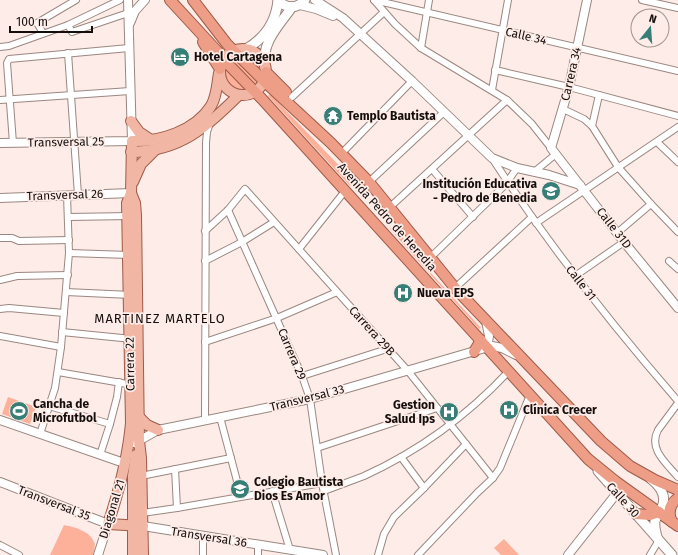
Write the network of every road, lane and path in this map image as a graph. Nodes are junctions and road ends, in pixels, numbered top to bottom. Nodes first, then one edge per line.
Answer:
1 (76, 0) edge
2 (120, 0) edge
3 (128, 0) edge
4 (145, 0) edge
5 (170, 0) edge
6 (193, 0) edge
7 (278, 0) edge
8 (315, 0) edge
9 (374, 0) edge
10 (429, 0) edge
11 (508, 0) edge
12 (587, 0) edge
13 (642, 0) edge
14 (299, 4) edge
15 (678, 8) edge
16 (132, 12) junction
17 (384, 12) junction
18 (427, 13) junction
19 (68, 25) junction
20 (502, 30) junction
21 (42, 33) junction
22 (360, 34) junction
23 (0, 47) edge
24 (129, 48) junction
25 (421, 48) junction
26 (577, 48) junction
27 (240, 49) junction
28 (68, 53) junction
29 (221, 67) junction
30 (495, 70) junction
31 (678, 71) edge
32 (265, 74) junction
33 (412, 81) junction
34 (569, 87) junction
35 (492, 90) junction
36 (130, 91) junction
37 (247, 94) junction
38 (71, 95) junction
39 (599, 95) junction
40 (292, 97) junction
41 (10, 99) junction
42 (0, 100) edge
43 (507, 100) junction
44 (563, 109) junction
45 (444, 112) junction
46 (678, 116) edge
47 (131, 121) junction
48 (211, 122) junction
49 (592, 126) junction
50 (678, 127) edge
51 (195, 128) junction
52 (467, 135) junction
53 (74, 141) junction
54 (132, 141) junction
55 (657, 142) junction
56 (0, 143) edge
57 (13, 143) junction
58 (206, 143) junction
59 (331, 143) junction
60 (154, 145) junction
61 (553, 151) junction
62 (131, 152) junction
63 (341, 154) junction
64 (492, 158) junction
65 (678, 162) edge
66 (618, 167) junction
67 (516, 168) junction
68 (432, 169) junction
69 (534, 172) junction
70 (508, 181) junction
71 (369, 182) junction
72 (582, 188) junction
73 (345, 191) junction
74 (131, 193) junction
75 (67, 195) junction
76 (78, 195) junction
77 (0, 198) edge
78 (651, 204) junction
79 (390, 207) junction
80 (228, 210) junction
81 (132, 216) junction
82 (68, 217) junction
83 (473, 217) junction
84 (532, 217) junction
85 (274, 222) junction
86 (536, 223) junction
87 (205, 231) junction
88 (617, 232) junction
89 (678, 232) edge
90 (0, 238) edge
91 (69, 240) junction
92 (242, 242) junction
93 (624, 242) junction
94 (299, 249) junction
95 (69, 254) junction
96 (133, 255) junction
97 (430, 258) junction
98 (205, 261) junction
99 (669, 261) dead end
100 (678, 269) edge
101 (68, 275) junction
102 (575, 276) junction
103 (0, 280) edge
104 (455, 288) junction
105 (66, 292) junction
106 (337, 292) junction
107 (133, 295) junction
108 (678, 308) edge
109 (0, 309) edge
110 (64, 313) junction
111 (277, 318) junction
112 (486, 320) junction
113 (62, 332) junction
114 (0, 336) edge
115 (134, 339) junction
116 (205, 342) junction
117 (484, 344) junction
118 (61, 347) junction
119 (387, 349) junction
120 (474, 352) joint
121 (526, 362) junction
122 (408, 371) junction
123 (58, 372) junction
124 (509, 372) junction
125 (302, 376) junction
126 (119, 382) junction
127 (134, 385) junction
128 (530, 395) junction
129 (310, 399) junction
130 (678, 402) edge
131 (49, 406) junction
132 (437, 408) junction
133 (139, 417) junction
134 (220, 417) junction
135 (0, 420) edge
136 (205, 421) junction
137 (110, 424) junction
138 (451, 425) junction
139 (158, 430) junction
140 (40, 434) junction
141 (138, 441) junction
142 (466, 444) junction
143 (128, 446) junction
144 (317, 448) junction
145 (100, 455) junction
146 (401, 457) junction
147 (231, 458) junction
148 (588, 459) junction
149 (124, 463) junction
150 (175, 469) junction
151 (643, 473) junction
152 (678, 477) edge
153 (493, 478) junction
154 (138, 479) junction
155 (0, 482) edge
156 (322, 482) junction
157 (424, 488) junction
158 (272, 491) junction
159 (324, 491) junction
160 (677, 491) edge
161 (617, 493) junction
162 (241, 496) junction
163 (177, 508) junction
164 (659, 512) junction
165 (142, 513) junction
166 (636, 514) junction
167 (108, 524) junction
168 (675, 524) edge
169 (138, 526) junction
170 (203, 536) junction
171 (658, 540) junction
172 (0, 545) edge
173 (258, 545) junction
174 (290, 550) junction
175 (19, 555) edge
176 (98, 555) edge
177 (133, 555) edge
178 (143, 555) edge
179 (203, 555) edge
180 (258, 555) edge
181 (321, 555) edge
182 (336, 555) edge
183 (378, 555) edge
184 (418, 555) edge
185 (568, 555) edge
186 (650, 555) edge
187 (672, 555) edge

1 - 21 street
2 - 19 street
3 - 16 street, Carrera 22
4 - 16 street, Carrera 22
5 - 29 highway, Avenida Pedro de Heredia
6 - 27 highway, Avenida Pedro de Heredia
7 - 14 main road
7 - 27 main road
8 - 22 street, Calle 31
9 - 17 street
9 - 18 street, Calle 34
10 - 18 street
11 - 20 street
12 - 26 street, Carrera 34
13 - 15 street
14 - 22 street, Calle 31
14 - 32 main road
16 - 19 street
16 - 24 street, Carrera 22
17 - 22 street
17 - 25 street
18 - 20 street, Calle 34
18 - 25 street
19 - 21 street
20 - 26 street, Calle 34
20 - 30 street
21 - 23 street
22 - 33 street, Calle 31
22 - 40 street
24 - 28 street
24 - 36 street, Carrera 22
25 - 35 street
26 - 31 street, Calle 34
26 - 34 street, Carrera 34
27 - 29 main road
27 - 32 highway, Avenida Pedro de Heredia
28 - 38 street
28 - 41 street
29 - 37 highway, Avenida Pedro de Heredia
29 - 37 main road
29 - 51 main road
30 - 34 street
30 - 35 street
32 - 37 main road
32 - 40 highway
32 - 59 highway, Avenida Pedro de Heredia
33 - 45 street, Calle 31
33 - 63 street
34 - 39 street
34 - 44 street, Carrera 34
35 - 43 street
36 - 38 street
36 - 47 street, Carrera 22
37 - 48 main road
37 - 73 highway, Avenida Pedro de Heredia
38 - 41 street
38 - 53 street
39 - 46 street
39 - 49 street
40 - 59 highway
41 - 42 street
41 - 57 street
43 - 52 street
43 - 61 street
44 - 49 street
44 - 61 street, Carrera 34
45 - 52 street, Calle 31
45 - 71 street
47 - 54 street, Carrera 22
47 - 60 main road
48 - 51 main road
48 - 58 street
49 - 66 street
50 - 55 street
51 - 58 street
51 - 60 main road
52 - 64 street, Calle 31
52 - 68 street
53 - 54 street, Transversal 25
53 - 57 street, Transversal 25
53 - 76 street
54 - 60 main road
54 - 62 main road, Carrera 22
55 - 65 street
55 - 66 street
56 - 57 street, Transversal 25
58 - 87 street
59 - 63 highway, Avenida Pedro de Heredia
60 - 62 main road
60 - 74 main road
61 - 69 street
61 - 72 street, Calle 31D
62 - 74 main road, Carrera 22
63 - 71 highway, Avenida Pedro de Heredia
64 - 67 street, Calle 31
64 - 70 street, Calle 31
66 - 72 street
66 - 78 street
67 - 69 street, Calle 31
67 - 70 street
68 - 79 street
68 - 83 street
69 - 72 street, Calle 31
70 - 83 street
70 - 84 street, Calle 31
71 - 79 highway, Avenida Pedro de Heredia
72 - 86 street
72 - 88 street, Calle 31D
73 - 94 street
73 - 117 highway, Avenida Pedro de Heredia
74 - 76 street, Transversal 26
74 - 81 main road, Carrera 22
75 - 76 street, Transversal 26
75 - 77 street, Transversal 26
75 - 82 street
78 - 88 street
78 - 89 street
79 - 97 highway, Avenida Pedro de Heredia
80 - 85 street, Carrera 29B
80 - 87 street
80 - 92 street, Carrera 29
81 - 82 street
81 - 96 main road, Carrera 22
82 - 91 street
83 - 97 street
84 - 86 street, Calle 31
84 - 104 street
85 - 92 street
85 - 94 street, Carrera 29B
86 - 102 street, Calle 31
87 - 98 street
88 - 93 street, Calle 31D
90 - 91 street
91 - 95 street
92 - 98 street
92 - 111 street, Carrera 29
93 - 102 street
93 - 108 street, Calle 31D
94 - 106 street, Carrera 29B
95 - 96 street
95 - 101 street
96 - 107 main road, Carrera 22
97 - 104 highway, Avenida Pedro de Heredia
98 - 116 street
99 - 100 street
101 - 103 street
101 - 105 street
102 - 130 street, Calle 31
104 - 112 highway, Avenida Pedro de Heredia
105 - 107 street
105 - 110 street
106 - 111 street
106 - 119 street, Carrera 29B
107 - 115 main road, Carrera 22
109 - 110 street
110 - 113 street
111 - 116 street
111 - 125 street, Carrera 29
112 - 117 street
112 - 121 highway, Avenida Pedro de Heredia
113 - 115 street
113 - 118 street
114 - 118 street
115 - 127 main road, Carrera 22
116 - 136 street
117 - 120 highway
117 - 121 street
117 - 124 highway, Avenida Pedro de Heredia
118 - 123 street
119 - 122 street, Carrera 29B
119 - 125 street
120 - 122 street, Transversal 33
121 - 151 highway, Avenida Pedro de Heredia
122 - 129 street, Transversal 33
122 - 132 street, Carrera 29B
123 - 126 street
123 - 131 street
124 - 128 highway, Avenida Pedro de Heredia
124 - 138 street
125 - 129 street, Carrera 29
126 - 127 street
126 - 137 street
127 - 133 main road, Carrera 22
127 - 143 main road, Carrera 22
128 - 148 highway, Avenida Pedro de Heredia
128 - 153 street
129 - 134 street, Transversal 33
129 - 144 street, Carrera 29
130 - 152 street
131 - 137 street
131 - 140 street
132 - 138 street, Carrera 29B
132 - 144 street
133 - 139 main road
133 - 141 main road, Carrera 22
134 - 136 street, Transversal 33
134 - 147 street
135 - 140 street
136 - 139 street, Transversal 33
137 - 145 street
138 - 142 street, Carrera 29B
138 - 146 street
139 - 141 street, Transversal 33
140 - 145 street
141 - 143 street, Transversal 33
141 - 154 main road, Carrera 22
142 - 153 street, Carrera 29B
142 - 157 street
143 - 149 main road, Carrera 22
144 - 156 street, Carrera 29
145 - 149 street
146 - 157 street
146 - 159 street
147 - 150 street
147 - 162 street
148 - 161 main road, Calle 30
148 - 164 highway, Avenida Pedro de Heredia
149 - 154 main road
149 - 167 main road, Diagonal 21
150 - 154 street
150 - 163 street
151 - 160 highway, Avenida Pedro de Heredia
151 - 164 main road, Calle 30
153 - 184 street
154 - 165 main road, Carrera 22
154 - 169 main road, Carrera 22
155 - 167 street, Transversal 35
156 - 158 street
156 - 159 street, Carrera 29
157 - 183 street
158 - 162 street
158 - 174 street
159 - 182 street, Carrera 29
160 - 168 highway
161 - 166 main road, Calle 30
161 - 185 street
162 - 163 street
163 - 165 street
164 - 166 highway
164 - 168 highway, Avenida Pedro de Heredia
164 - 171 main road, Calle 30
165 - 169 main road, Carrera 22
166 - 171 main road, Calle 30
167 - 169 main road
167 - 176 street, Diagonal 21
169 - 170 street, Transversal 36
169 - 177 main road, Carrera 22
169 - 178 main road, Carrera 22
170 - 173 street, Transversal 36
170 - 179 street
171 - 186 street
171 - 187 main road, Calle 30
172 - 175 street
173 - 174 street, Transversal 36
173 - 180 street
174 - 181 street, Transversal 36

